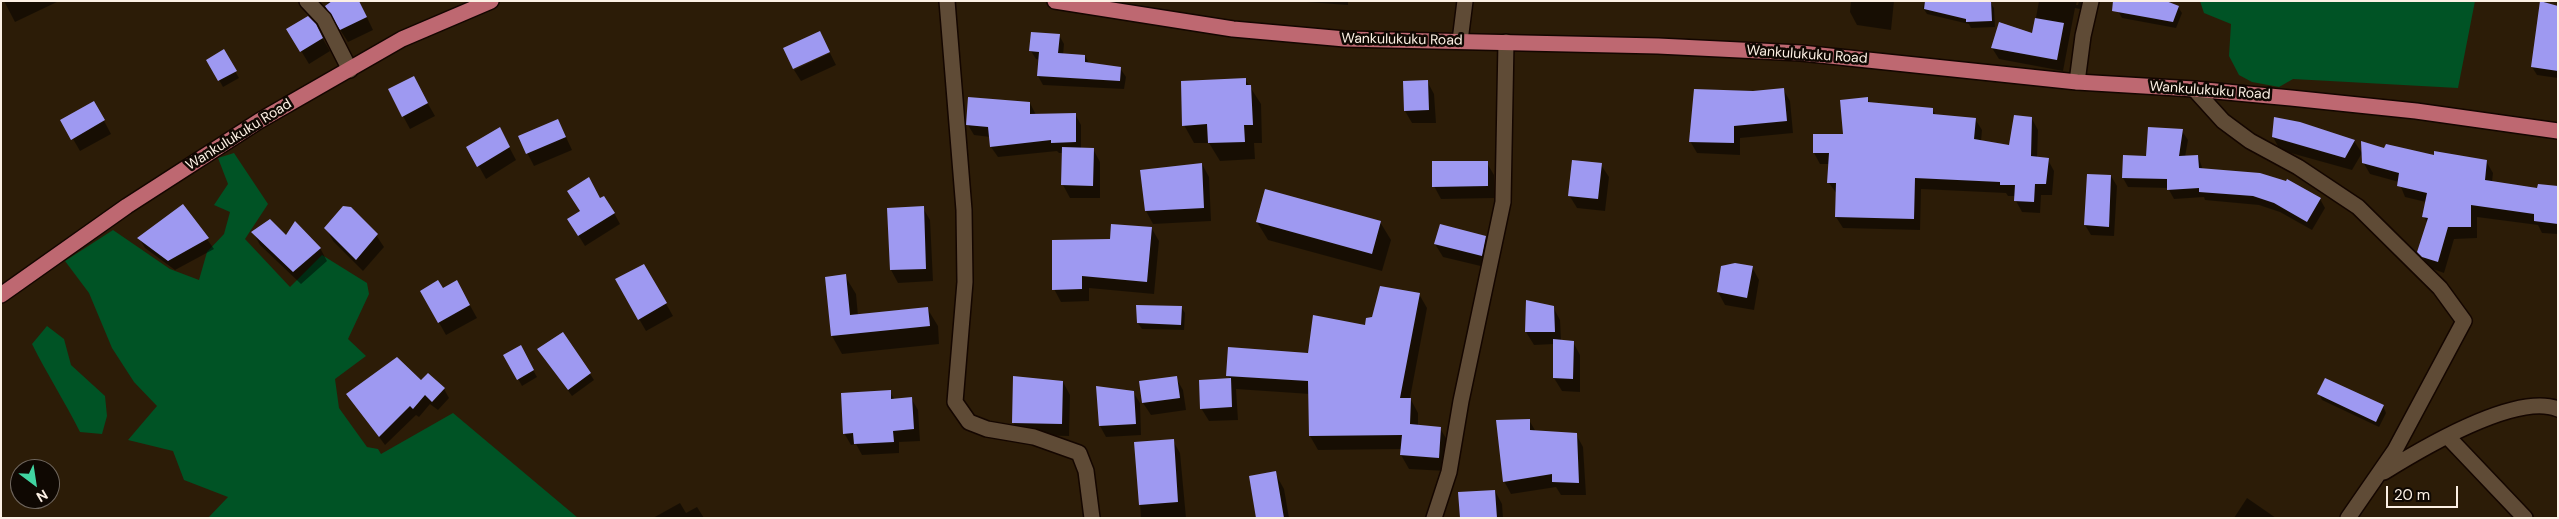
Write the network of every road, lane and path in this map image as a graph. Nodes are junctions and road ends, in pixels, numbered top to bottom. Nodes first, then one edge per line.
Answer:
1 (307, 1) edge
2 (491, 1) edge
3 (947, 1) edge
4 (1054, 1) edge
5 (1465, 1) edge
6 (2091, 1) edge
7 (1460, 42) junction
8 (1506, 42) junction
9 (350, 70) junction
10 (2077, 82) junction
11 (2194, 89) junction
12 (2558, 132) edge
13 (1, 295) edge
14 (2558, 409) edge
15 (2448, 437) junction
16 (2378, 476) junction
17 (1092, 518) edge
18 (1434, 518) edge
19 (2348, 518) edge
20 (2525, 518) edge

1 - 9 street
2 - 9 main road, Wankulukuku Road
3 - 17 street
4 - 7 main road, Wankulukuku Road
5 - 7 street
6 - 10 street
7 - 8 main road, Wankulukuku Road
8 - 10 main road, Wankulukuku Road
8 - 18 street
9 - 13 main road, Wankulukuku Road
10 - 11 main road, Wankulukuku Road
11 - 12 main road, Wankulukuku Road
11 - 16 street
14 - 15 street
15 - 16 street
15 - 20 street
16 - 19 street

